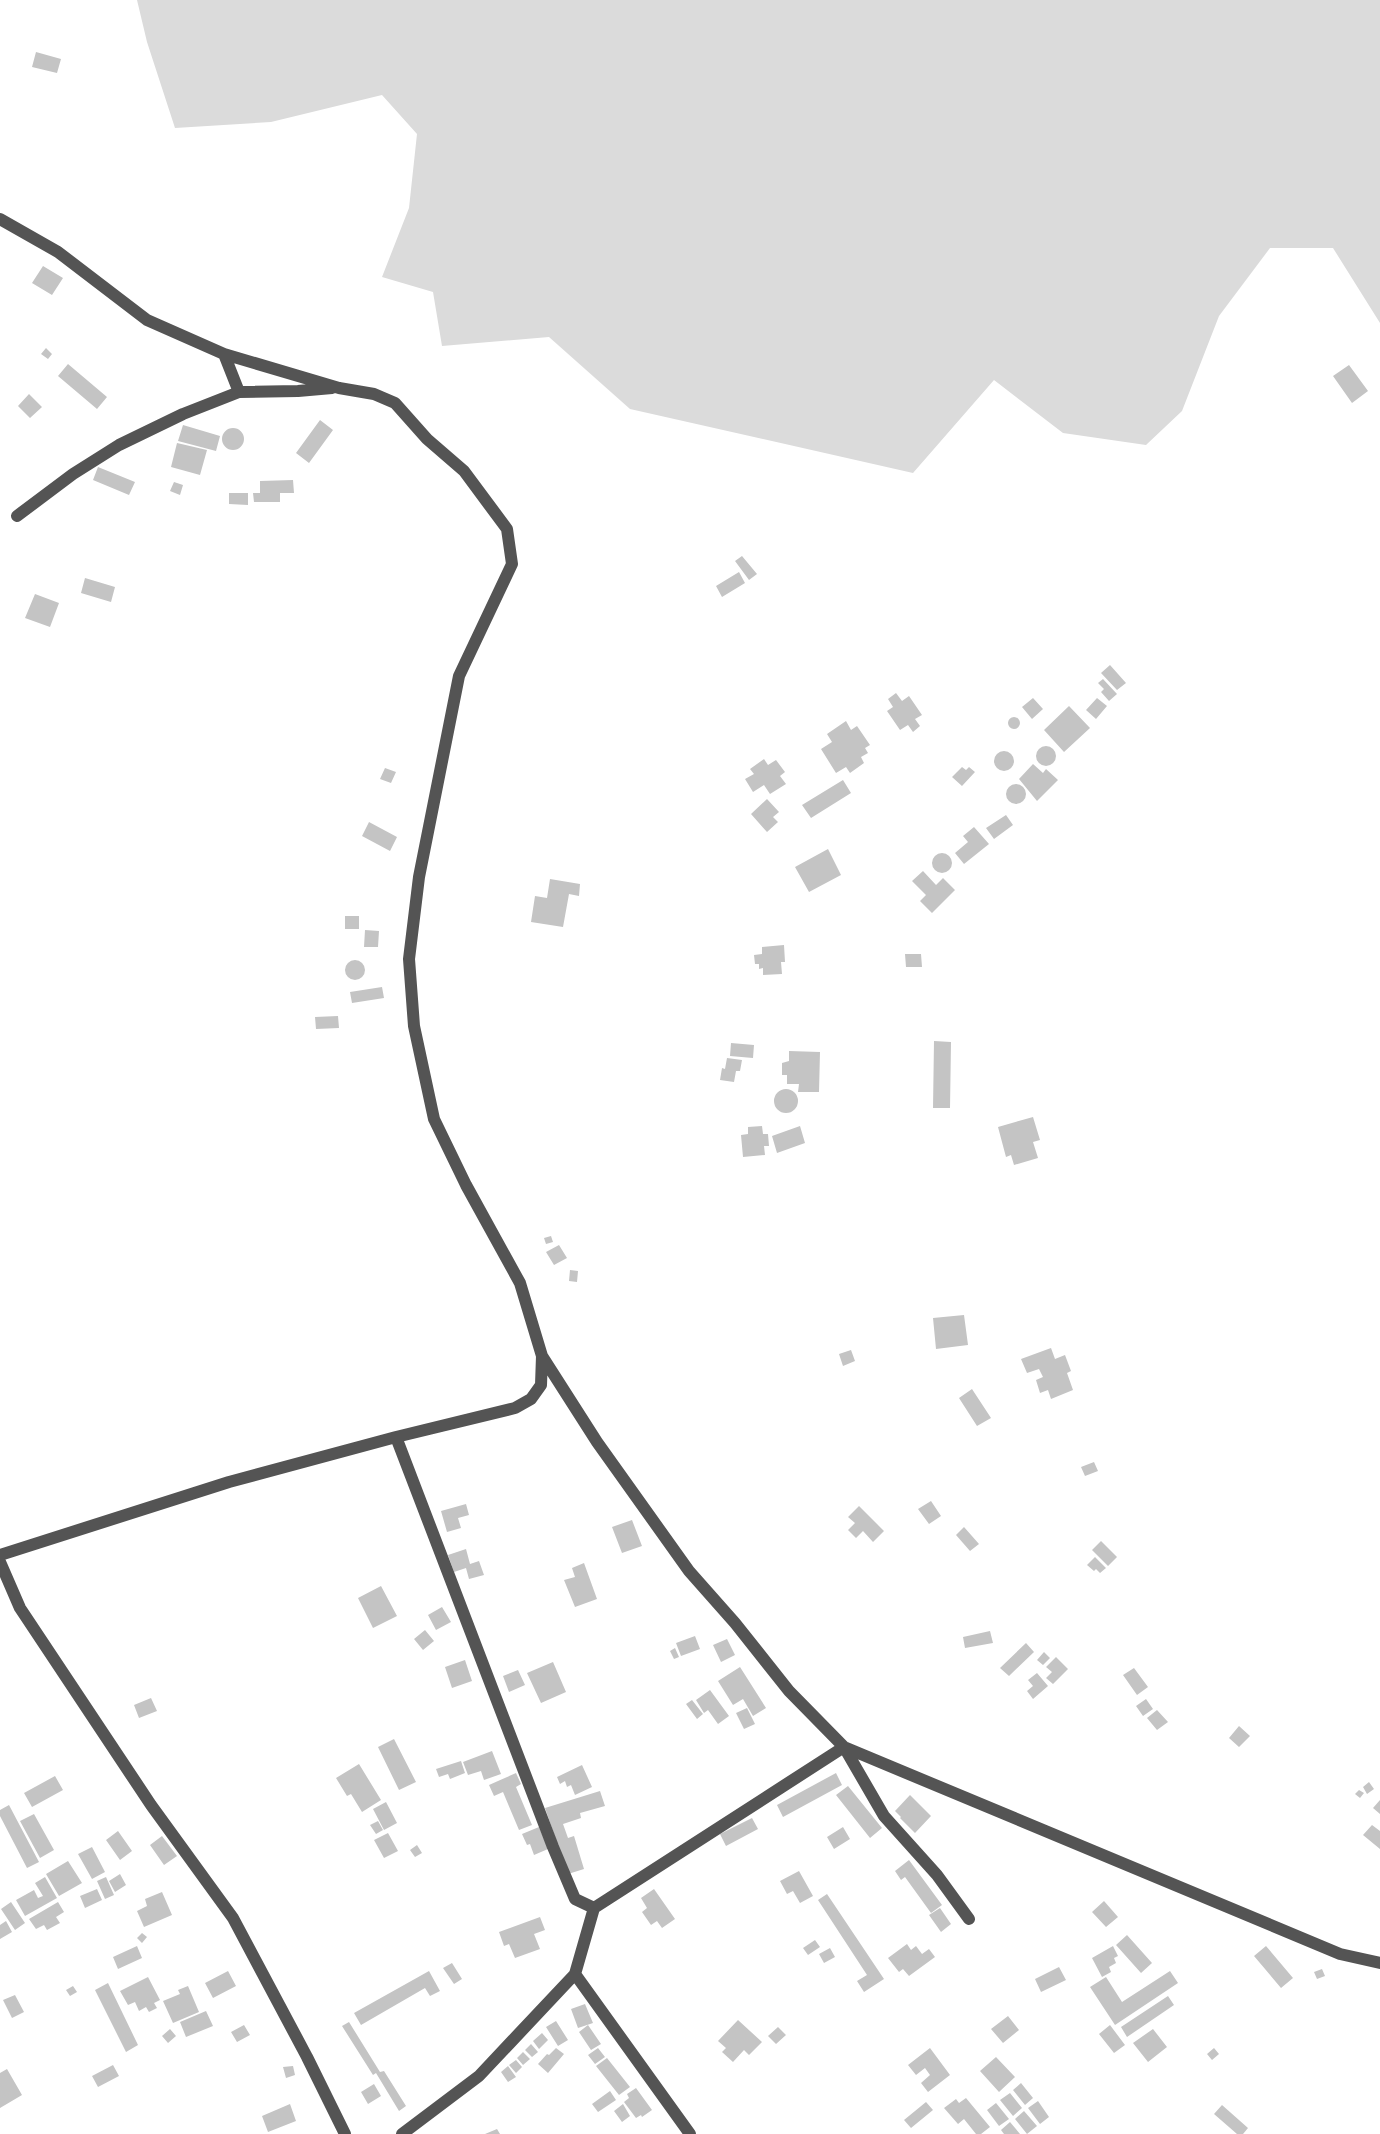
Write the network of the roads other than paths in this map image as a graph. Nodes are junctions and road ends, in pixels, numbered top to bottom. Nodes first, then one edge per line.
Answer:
1 (0, 219) edge
2 (224, 354) junction
3 (339, 388) junction
4 (239, 392) junction
5 (17, 516) dead end
6 (542, 1356) junction
7 (396, 1437) junction
8 (0, 1555) edge
9 (0, 1562) edge
10 (844, 1747) junction
11 (594, 1908) junction
12 (969, 1919) dead end
13 (1380, 1963) edge
14 (576, 1974) junction
15 (345, 2134) edge
16 (402, 2134) edge
17 (690, 2134) edge

1 - 2 street
2 - 3 street
2 - 4 street
3 - 4 street
3 - 6 street
4 - 5 street
6 - 7 street
6 - 10 street
7 - 8 street
7 - 11 street
9 - 15 street
10 - 11 street
10 - 12 street
10 - 13 street
11 - 14 street
14 - 16 street
14 - 17 street

